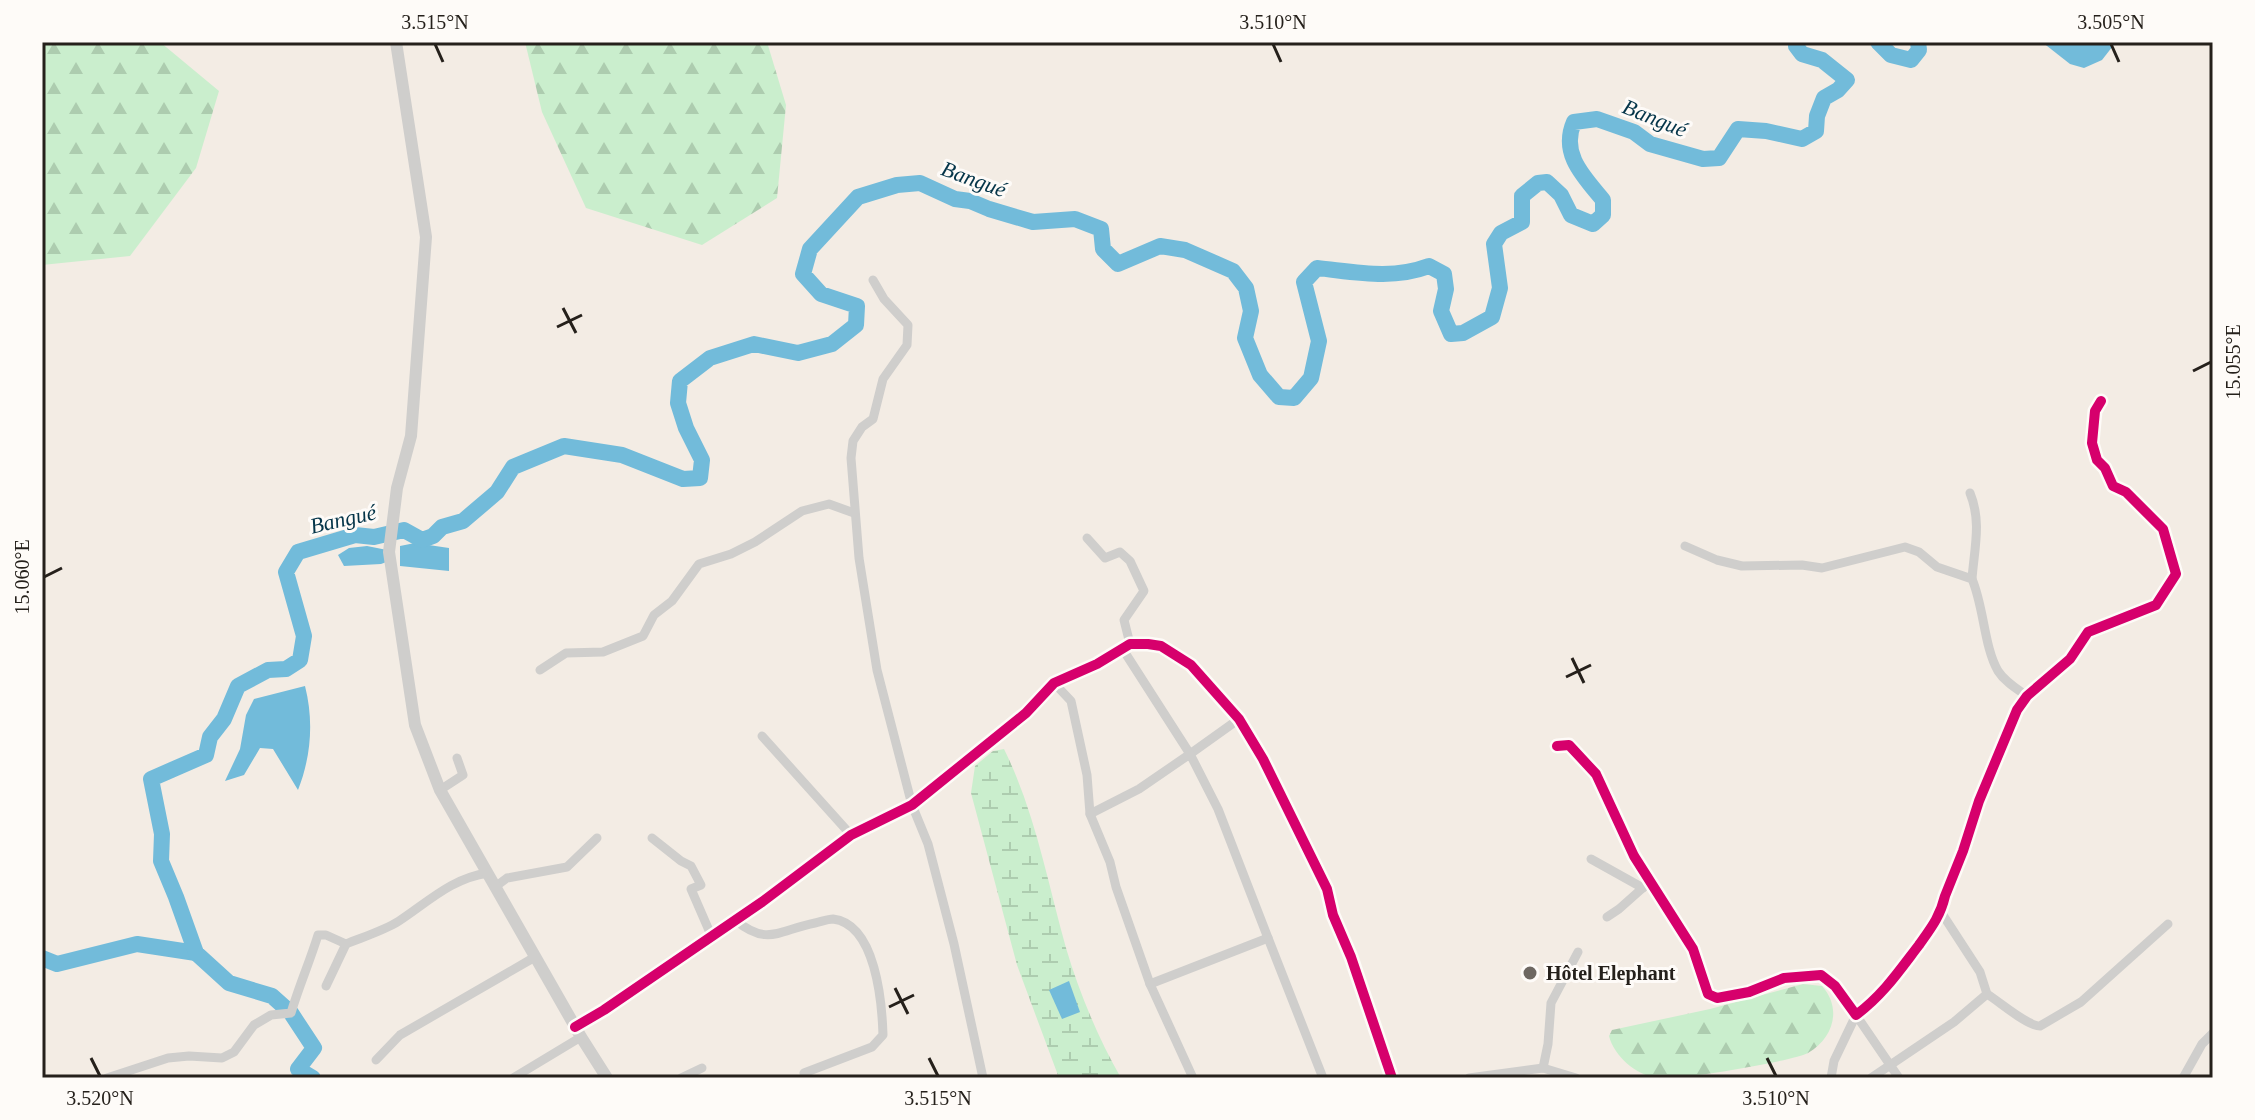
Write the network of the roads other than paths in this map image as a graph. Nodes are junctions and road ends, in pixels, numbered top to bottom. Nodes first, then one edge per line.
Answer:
1 (396, 42) edge
2 (873, 280) dead end
3 (2101, 401) dead end
4 (1970, 493) dead end
5 (854, 513) junction
6 (1087, 538) dead end
7 (1685, 546) dead end
8 (1972, 579) junction
9 (1126, 646) junction
10 (540, 670) dead end
11 (1054, 683) junction
12 (2027, 696) junction
13 (1239, 719) junction
14 (762, 736) dead end
15 (1557, 746) dead end
16 (1190, 754) junction
17 (457, 758) dead end
18 (440, 790) junction
19 (912, 805) junction
20 (1090, 814) junction
21 (851, 835) junction
22 (597, 838) dead end
23 (652, 838) dead end
24 (1591, 859) dead end
25 (488, 873) junction
26 (1646, 885) junction
27 (495, 887) junction
28 (1941, 912) junction
29 (1607, 917) dead end
30 (735, 920) junction
31 (2168, 924) dead end
32 (711, 935) junction
33 (1268, 938) junction
34 (346, 944) junction
35 (1578, 952) dead end
36 (535, 957) junction
37 (1150, 984) junction
38 (326, 986) dead end
39 (1987, 994) junction
40 (1856, 1015) junction
41 (578, 1032) junction
42 (2213, 1033) edge
43 (376, 1060) dead end
44 (1890, 1065) junction
45 (702, 1068) dead end
46 (1543, 1068) junction
47 (804, 1073) dead end
48 (107, 1078) edge
49 (513, 1078) edge
50 (607, 1078) edge
51 (681, 1078) edge
52 (983, 1078) edge
53 (1193, 1078) edge
54 (1323, 1078) edge
55 (1392, 1078) edge
56 (1469, 1078) edge
57 (1576, 1078) edge
58 (1831, 1078) edge
59 (1871, 1078) edge
60 (1899, 1078) edge
61 (2183, 1078) edge

1 - 18 main road
2 - 5 street
3 - 12 street
4 - 8 street
5 - 10 street
5 - 19 street
6 - 9 street
7 - 8 street
8 - 12 street
9 - 11 street
9 - 13 street
9 - 16 street
11 - 19 street
11 - 20 street
12 - 28 street
13 - 16 street
13 - 55 street
14 - 21 street
15 - 26 street
16 - 20 street
16 - 33 street
17 - 18 street
18 - 25 main road
19 - 21 street
19 - 52 street
20 - 37 street
21 - 30 street
22 - 27 street
23 - 32 street
24 - 26 street
25 - 27 main road
25 - 34 street
26 - 29 street
26 - 40 street
27 - 36 main road
28 - 39 street
28 - 40 street
30 - 32 street
30 - 47 street
31 - 39 street
32 - 41 street
33 - 37 street
33 - 54 street
34 - 38 street
34 - 48 street
35 - 46 street
36 - 41 main road
36 - 43 street
37 - 53 street
39 - 44 street
40 - 44 street
40 - 58 street
41 - 49 street
41 - 50 main road
42 - 61 street
44 - 59 street
44 - 60 street
45 - 51 street
46 - 56 street
46 - 57 street

